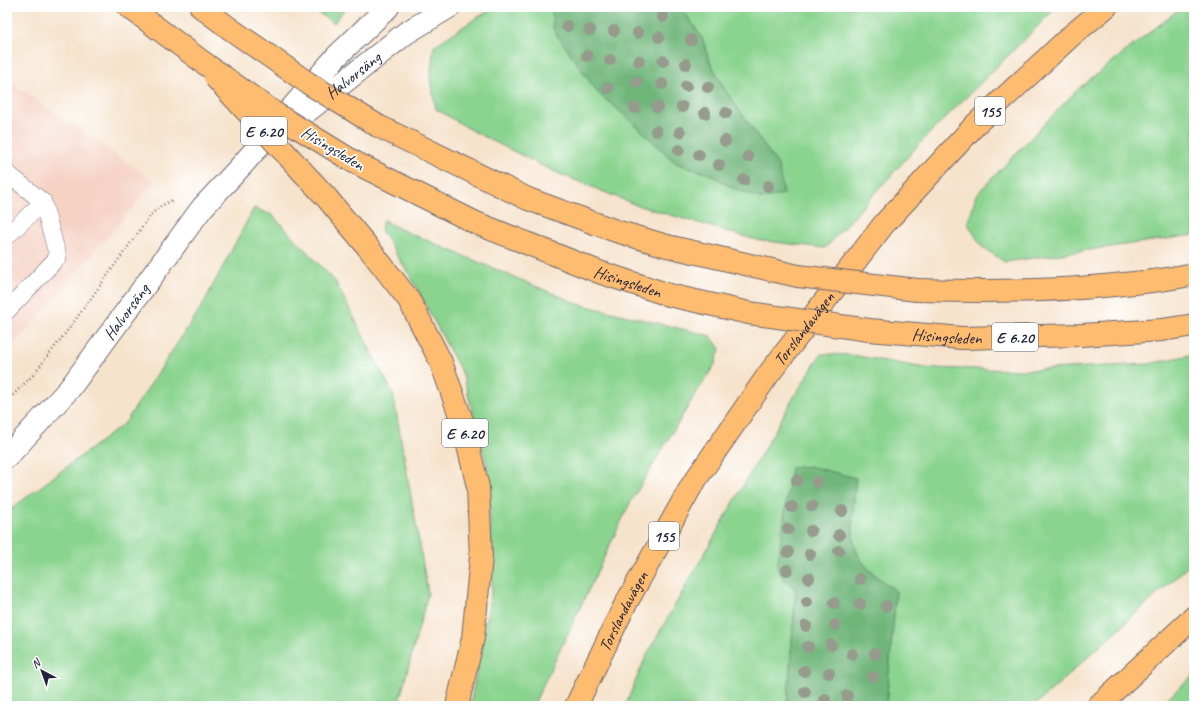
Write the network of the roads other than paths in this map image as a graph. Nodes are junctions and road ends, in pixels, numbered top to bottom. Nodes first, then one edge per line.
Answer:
1 (129, 7) edge
2 (201, 7) edge
3 (388, 7) edge
4 (449, 7) edge
5 (1106, 7) edge
6 (200, 60) junction
7 (243, 164) junction
8 (7, 173) edge
9 (43, 202) junction
10 (7, 236) edge
11 (1194, 274) edge
12 (7, 311) edge
13 (1194, 325) edge
14 (7, 457) edge
15 (1194, 617) edge
16 (457, 706) edge
17 (576, 706) edge
18 (1098, 706) edge

1 - 6 main road, Hisingsleden / E 6.20
2 - 11 main road, bridge
3 - 7 street, Halvorsäng
4 - 7 street, Halvorsäng
5 - 17 main road, Torslandavägen / 155
6 - 13 main road, Hisingsleden / E 6.20, bridge
6 - 16 main road, E 6.20, bridge
7 - 14 street, Halvorsäng
8 - 9 lane
9 - 10 lane
9 - 12 lane
15 - 18 main road

